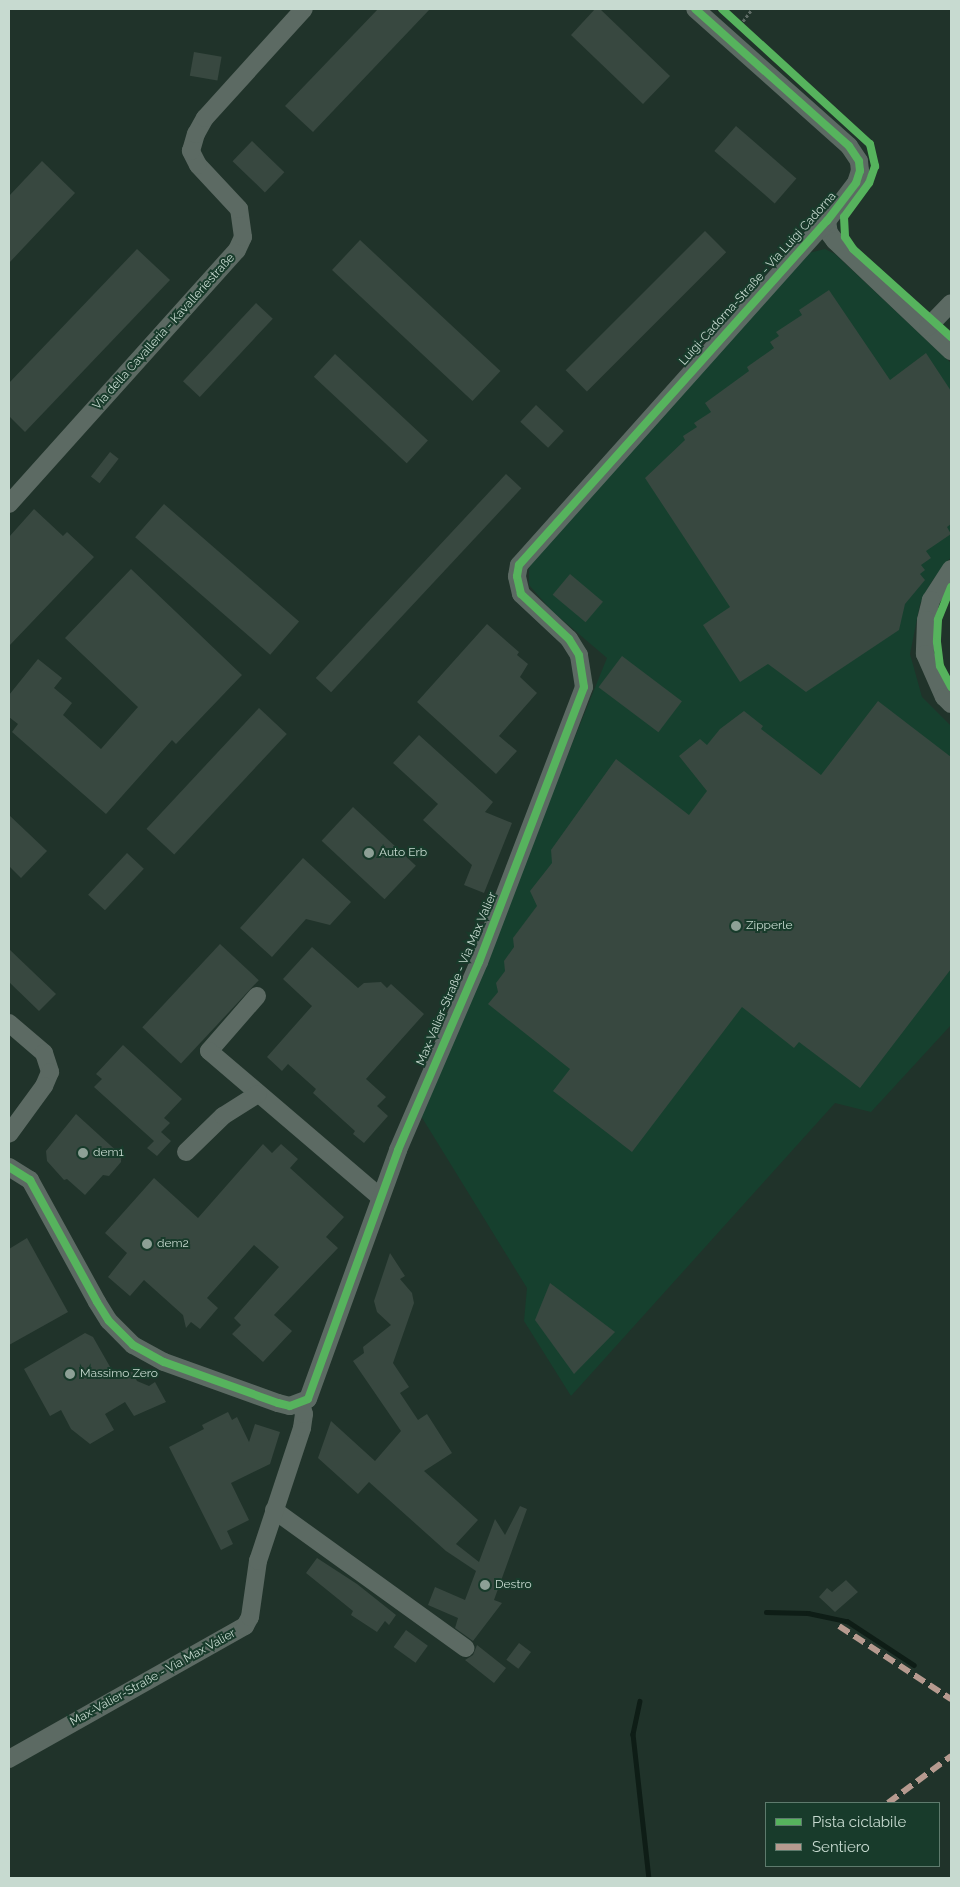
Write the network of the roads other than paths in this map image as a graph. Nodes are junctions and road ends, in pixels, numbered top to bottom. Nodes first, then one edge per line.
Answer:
1 (304, 9) edge
2 (696, 9) edge
3 (827, 221) junction
4 (951, 303) edge
5 (928, 327) junction
6 (951, 351) edge
7 (9, 504) edge
8 (951, 569) edge
9 (517, 576) joint
10 (951, 704) edge
11 (257, 996) dead end
12 (9, 1023) edge
13 (258, 1094) junction
14 (9, 1134) edge
15 (186, 1152) dead end
16 (9, 1168) edge
17 (380, 1197) junction
18 (301, 1404) junction
19 (274, 1510) junction
20 (465, 1648) dead end
21 (9, 1759) edge

1 - 7 street, Via della Cavalleria - Kavalleriestraße
2 - 3 street, Luigi-Cadorna-Straße - Via Luigi Cadorna
3 - 5 street
3 - 9 street, Luigi-Cadorna-Straße - Via Luigi Cadorna
4 - 5 street
5 - 6 street
8 - 10 street
9 - 17 street, Max-Valier-Straße - Via Max Valier
11 - 13 street
12 - 14 street
13 - 15 street
13 - 17 street
16 - 18 street
17 - 18 street, Max-Valier-Straße - Via Max Valier
18 - 19 street, Max-Valier-Straße - Via Max Valier
19 - 20 street
19 - 21 street, Max-Valier-Straße - Via Max Valier

